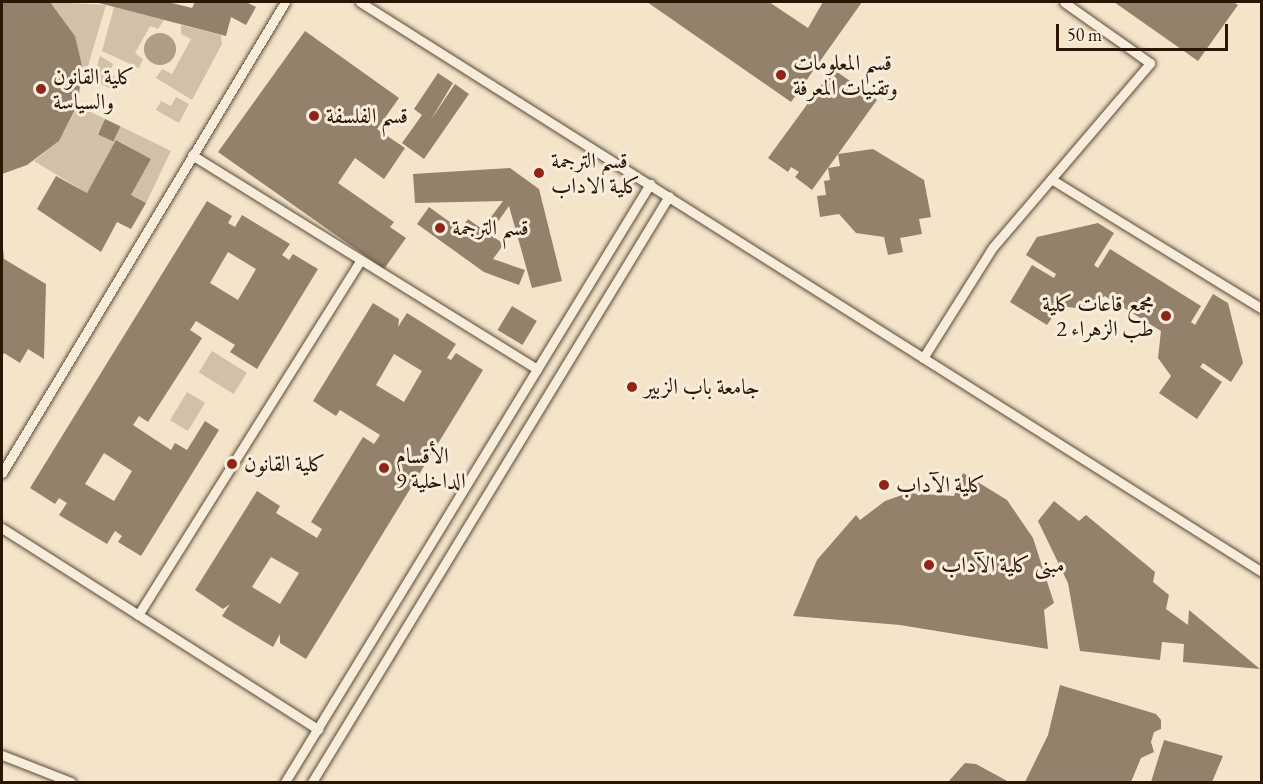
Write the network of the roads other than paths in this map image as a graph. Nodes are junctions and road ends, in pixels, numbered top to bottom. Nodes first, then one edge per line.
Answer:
1 (285, 2) edge
2 (360, 2) edge
3 (1064, 2) edge
4 (192, 155) junction
5 (1051, 179) junction
6 (650, 184) junction
7 (669, 196) junction
8 (361, 260) junction
9 (1262, 309) edge
10 (923, 358) junction
11 (537, 369) junction
12 (2, 472) edge
13 (2, 528) edge
14 (1262, 572) edge
15 (138, 615) junction
16 (318, 729) junction
17 (2, 755) edge
18 (72, 783) edge
19 (285, 783) edge
20 (312, 783) edge

1 - 4 lane
2 - 6 lane
3 - 5 lane
4 - 8 lane
4 - 12 lane
5 - 9 lane
5 - 10 lane
6 - 7 lane
6 - 11 lane
7 - 10 lane
7 - 20 lane
8 - 11 lane
8 - 15 lane
10 - 14 lane
11 - 16 lane
13 - 15 lane
15 - 16 lane
16 - 19 lane
17 - 18 lane

